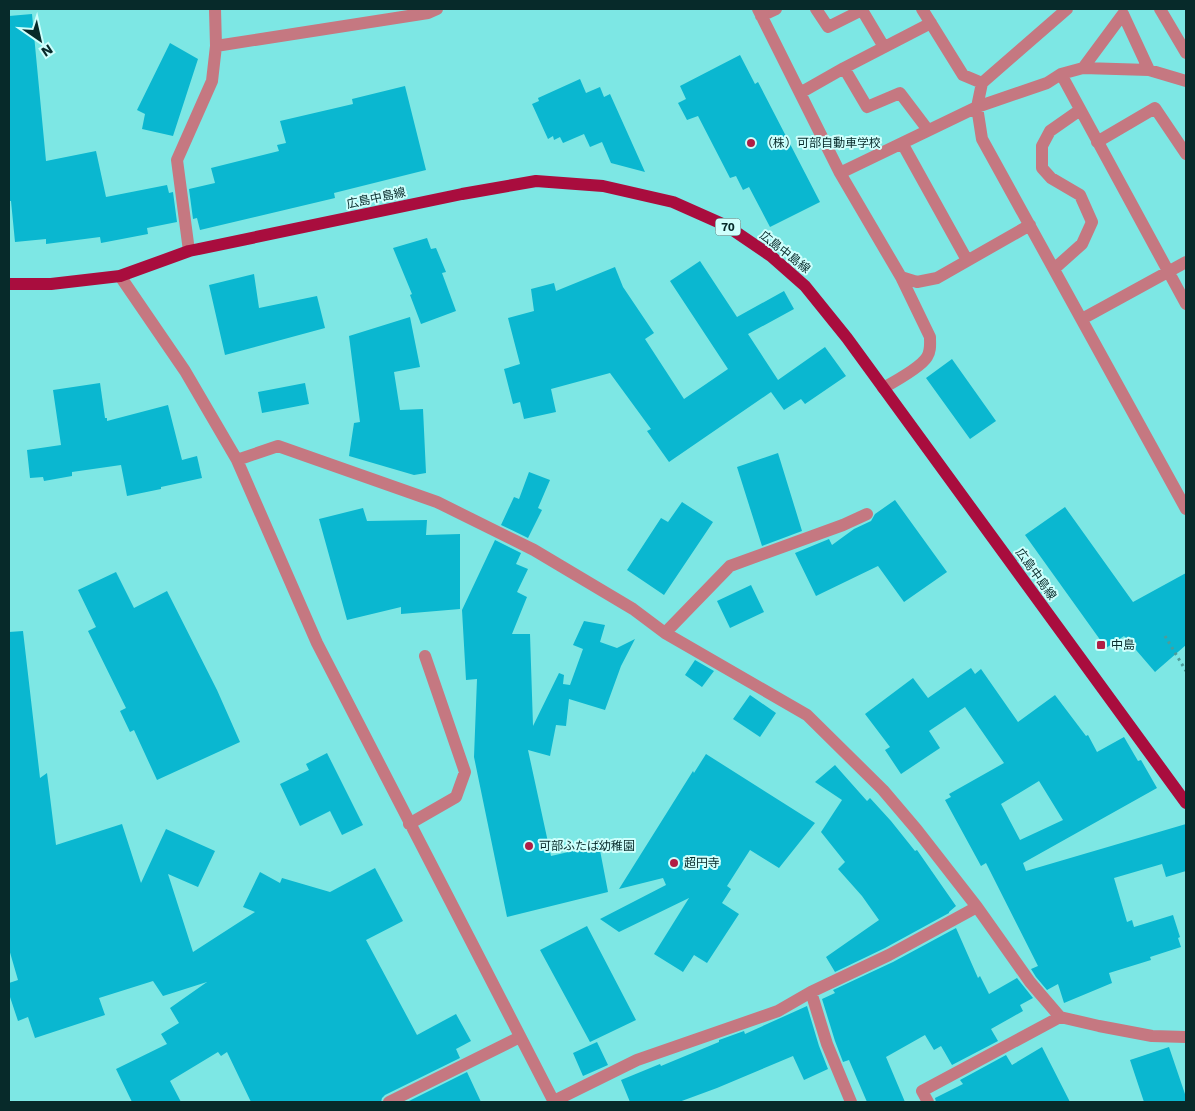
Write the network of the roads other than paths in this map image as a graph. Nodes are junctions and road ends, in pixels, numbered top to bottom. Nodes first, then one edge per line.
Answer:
1 (215, 9) edge
2 (437, 9) edge
3 (776, 9) edge
4 (816, 9) edge
5 (922, 9) edge
6 (1067, 9) edge
7 (1160, 9) edge
8 (759, 12) edge
9 (931, 23) junction
10 (216, 46) junction
11 (884, 47) junction
12 (1186, 53) edge
13 (844, 68) junction
14 (1083, 68) junction
15 (1149, 70) junction
16 (1060, 74) junction
17 (1186, 81) edge
18 (982, 83) junction
19 (800, 93) junction
20 (977, 107) junction
21 (1080, 110) junction
22 (928, 130) junction
23 (1097, 142) junction
24 (902, 143) junction
25 (1186, 154) edge
26 (840, 174) junction
27 (1030, 225) junction
28 (189, 251) junction
29 (967, 260) junction
30 (1186, 262) edge
31 (1054, 268) junction
32 (1169, 272) junction
33 (120, 276) junction
34 (901, 277) junction
35 (9, 284) edge
36 (1186, 304) edge
37 (1082, 320) junction
38 (884, 388) junction
39 (237, 460) junction
40 (1186, 509) edge
41 (867, 514) dead end
42 (665, 634) junction
43 (425, 656) dead end
44 (1186, 803) edge
45 (409, 824) junction
46 (977, 907) junction
47 (811, 992) junction
48 (1060, 1017) junction
49 (520, 1037) junction
50 (1186, 1037) edge
51 (554, 1101) edge
52 (388, 1102) edge
53 (851, 1102) edge
54 (928, 1102) edge

1 - 10 street
2 - 10 street
3 - 8 street
4 - 11 street
5 - 9 street
6 - 18 street
7 - 12 street
8 - 19 street
9 - 11 street
9 - 18 street
10 - 28 street
11 - 13 street
13 - 19 street
13 - 22 street
14 - 15 street
14 - 15 street
14 - 16 street
15 - 17 street
16 - 20 street
16 - 21 street
18 - 20 street
19 - 26 street
20 - 22 street
20 - 27 street
21 - 23 street
21 - 31 street
22 - 24 street
23 - 25 street
23 - 32 street
24 - 26 street
24 - 29 street
26 - 34 street
27 - 29 street
27 - 31 street
28 - 33 main road, 広島中島線 / 70
28 - 38 main road, 広島中島線 / 70
29 - 34 street
30 - 32 street
31 - 37 street
32 - 36 street
32 - 37 street
33 - 35 main road, 広島中島線 / 70
33 - 39 street
34 - 38 street
37 - 40 street
38 - 44 main road, 広島中島線 / 70
39 - 42 street
39 - 45 street
41 - 42 street
42 - 46 street
43 - 45 street
45 - 49 street
46 - 47 street
46 - 48 street
47 - 51 street
47 - 53 street
48 - 50 street
48 - 54 street
49 - 51 street
49 - 52 street

